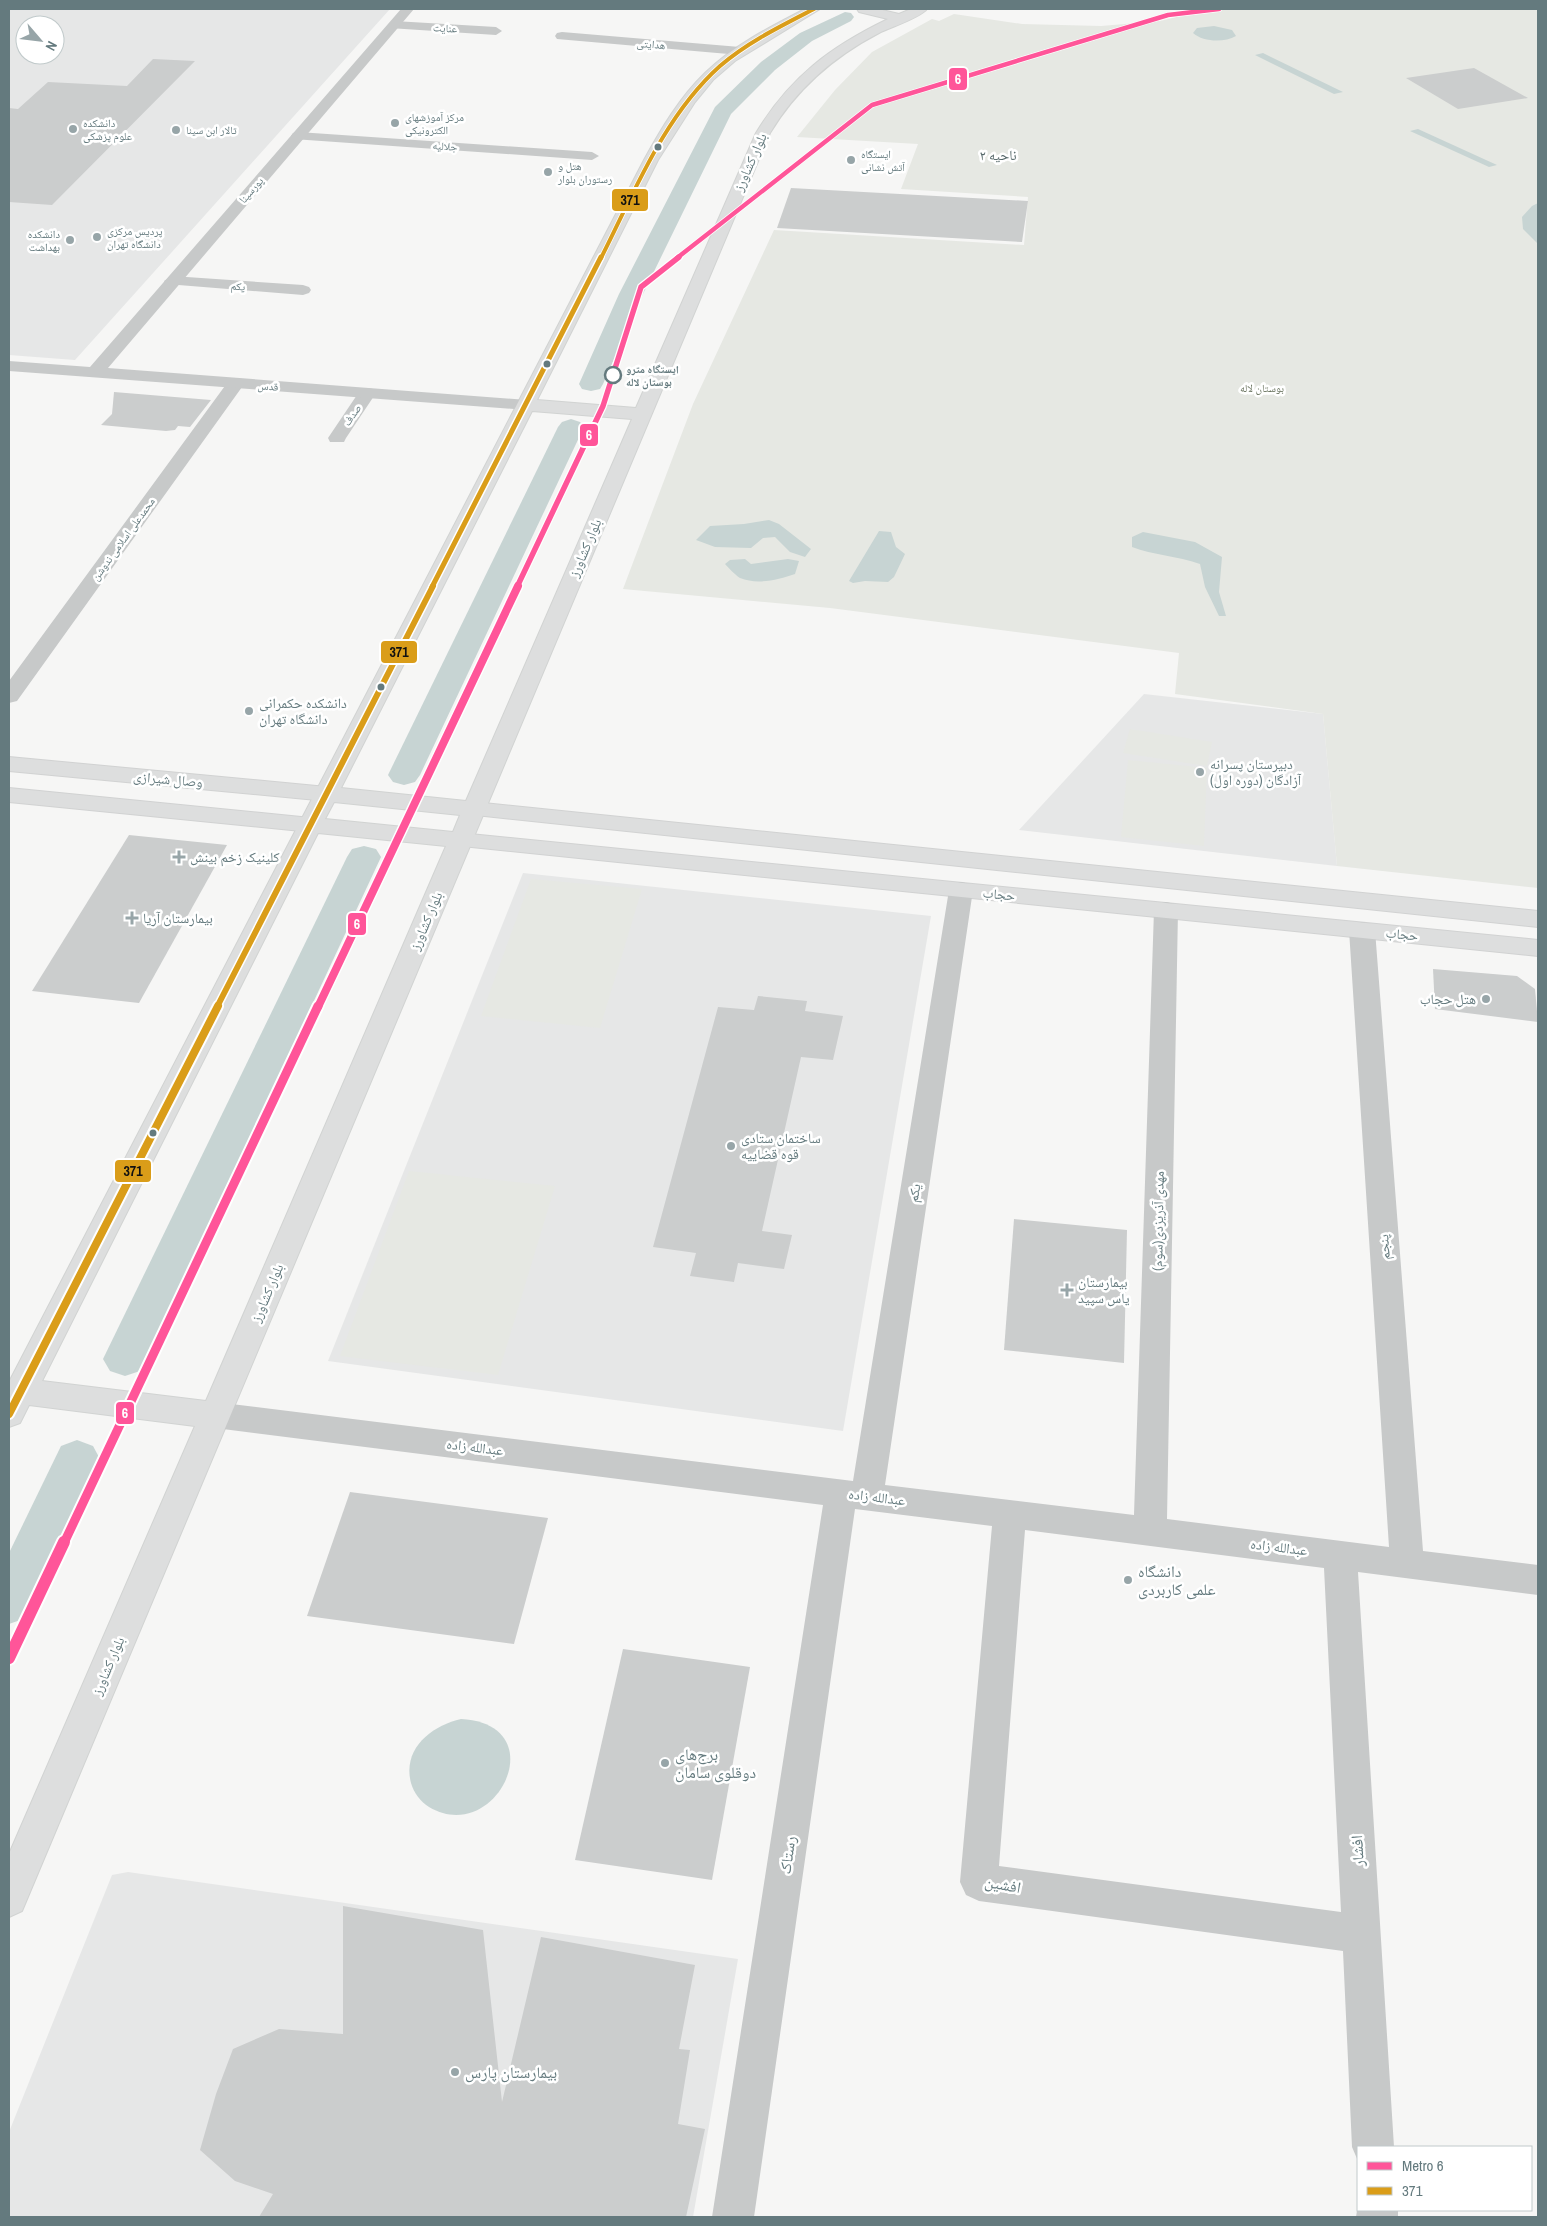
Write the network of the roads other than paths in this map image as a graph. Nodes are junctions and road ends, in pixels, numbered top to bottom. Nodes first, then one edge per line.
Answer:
1 (408, 9) edge
2 (814, 9) edge
3 (863, 9) edge
4 (921, 9) edge
5 (900, 18) junction
6 (394, 25) junction
7 (496, 31) dead end
8 (562, 36) dead end
9 (740, 51) junction
10 (298, 136) junction
11 (592, 156) dead end
12 (172, 282) junction
13 (303, 290) dead end
14 (9, 366) edge
15 (94, 372) junction
16 (236, 383) junction
17 (366, 393) junction
18 (527, 405) junction
19 (643, 414) junction
20 (336, 438) dead end
21 (9, 696) edge
22 (9, 764) edge
23 (327, 794) junction
24 (9, 795) edge
25 (474, 809) junction
26 (311, 825) junction
27 (680, 830) junction
28 (460, 840) junction
29 (668, 860) junction
30 (965, 860) junction
31 (1167, 881) junction
32 (961, 890) junction
33 (1166, 910) junction
34 (1538, 919) edge
35 (1362, 930) junction
36 (1538, 948) edge
37 (13, 1398) edge
38 (215, 1415) junction
39 (854, 1494) junction
40 (1010, 1514) junction
41 (1150, 1531) junction
42 (1340, 1555) junction
43 (1407, 1563) junction
44 (1538, 1580) edge
45 (9, 1898) edge
46 (1361, 1934) junction
47 (1373, 2146) edge
48 (733, 2217) edge

1 - 6 street, پورسینا
2 - 9 main road
3 - 5 main road
4 - 5 main road, بلوار کشاورز
5 - 19 main road, بلوار کشاورز
6 - 7 street, عنایت
6 - 10 street, پورسینا
8 - 9 street, هدایتی
9 - 18 main road
10 - 11 street, جلالیه
10 - 12 street, پورسینا
12 - 13 street, یکم
12 - 15 street, پورسینا
14 - 15 street, قدس
15 - 16 street, قدس
16 - 17 street, قدس
16 - 21 street, محمدعلی اسلامی ندوشن
17 - 18 street, قدس
17 - 20 street, صدف
18 - 19 main road
18 - 23 main road
19 - 25 main road, بلوار کشاورز
22 - 23 main road, وصال شیرازی
23 - 25 main road, وصال شیرازی
23 - 26 main road
24 - 26 main road
25 - 27 main road, حجاب
25 - 28 main road, بلوار کشاورز
26 - 28 main road, حجاب
26 - 37 main road
27 - 29 main road
27 - 30 main road, حجاب
28 - 29 main road, حجاب
28 - 38 main road, بلوار کشاورز
29 - 32 main road, حجاب
30 - 31 main road, حجاب
30 - 32 main road
31 - 33 main road
31 - 34 main road, حجاب
32 - 33 main road, حجاب
32 - 39 street, یکم
33 - 35 main road, حجاب
33 - 41 street, مهدی آذریزدی(سوم)
35 - 36 main road, حجاب
35 - 43 street, پنجم
37 - 38 main road
38 - 39 street, عبدالله زاده
38 - 45 main road, بلوار کشاورز
39 - 40 street, عبدالله زاده
39 - 48 street, رستاک
40 - 41 street, عبدالله زاده
40 - 46 street, افشین
41 - 42 street, عبدالله زاده
42 - 43 street, عبدالله زاده
42 - 46 street, افشار
43 - 44 street, عبدالله زاده
46 - 47 street, افشار

